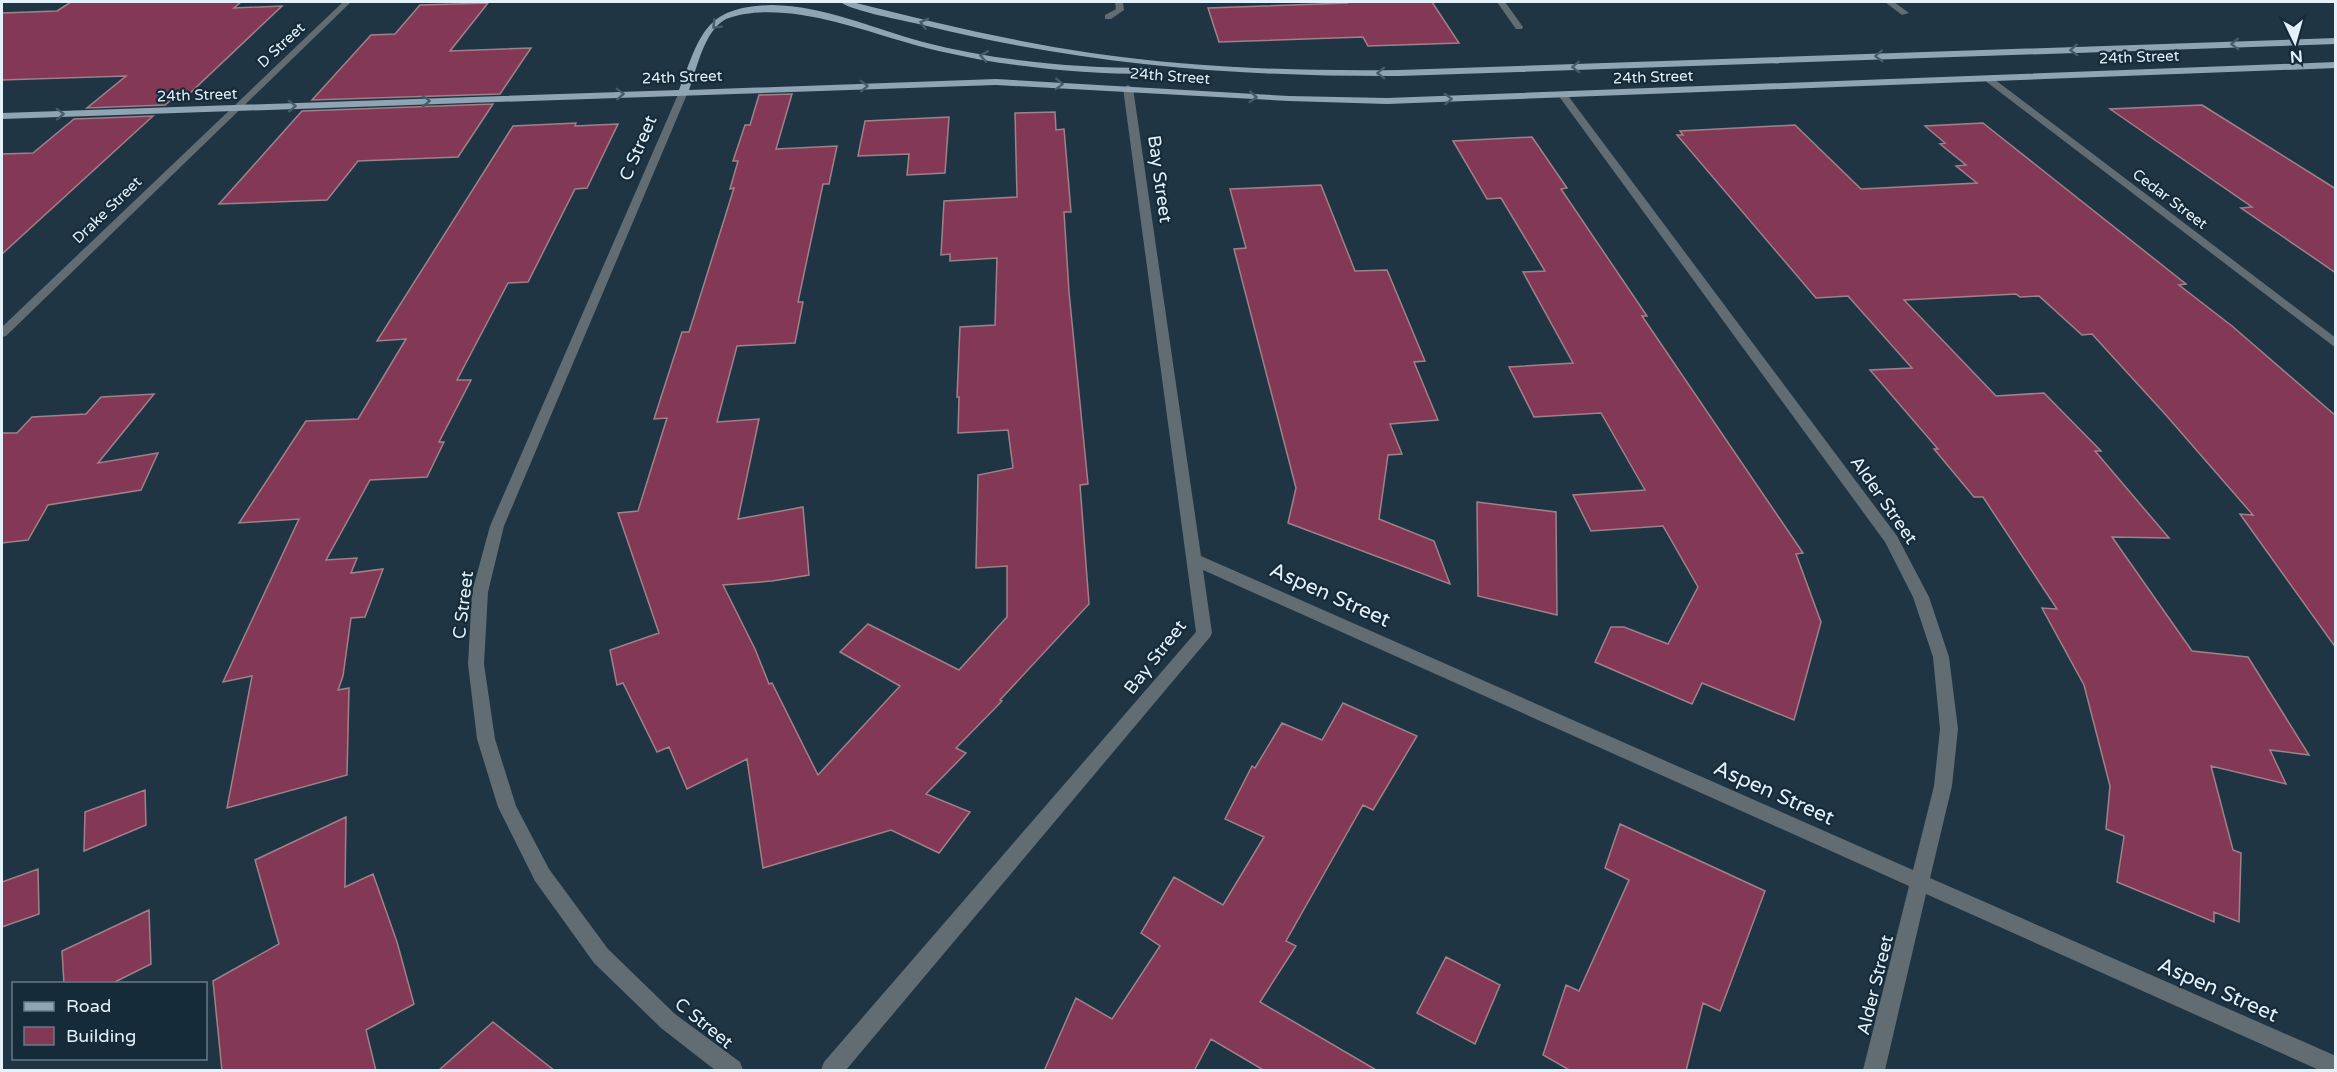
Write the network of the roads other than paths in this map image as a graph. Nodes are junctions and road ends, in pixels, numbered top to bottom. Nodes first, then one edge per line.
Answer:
1 (347, 2) edge
2 (844, 2) edge
3 (1119, 2) edge
4 (1501, 2) edge
5 (1889, 2) edge
6 (1905, 13) dead end
7 (1108, 18) dead end
8 (1519, 27) dead end
9 (2336, 41) edge
10 (2336, 65) edge
11 (1230, 69) junction
12 (1987, 78) junction
13 (1128, 88) junction
14 (683, 92) junction
15 (1563, 95) junction
16 (234, 108) junction
17 (2, 116) edge
18 (2, 333) edge
19 (2336, 344) edge
20 (1194, 559) junction
21 (1920, 883) junction
22 (2336, 1067) edge
23 (732, 1071) edge
24 (832, 1071) edge
25 (1874, 1071) edge

1 - 16 street, D Street
11 -> 2 main road, 24th Street
3 - 7 street
4 - 8 street
5 - 6 street
9 -> 11 main road, 24th Street
10 - 12 main road, 24th Street
11 -> 14 main road
12 - 15 main road, 24th Street
12 - 19 street, Cedar Street
14 -> 13 main road, 24th Street
13 -> 15 main road, 24th Street
13 - 20 street, Bay Street
16 -> 14 main road, 24th Street
14 - 23 street, C Street
15 - 21 street, Alder Street
17 -> 16 main road, 24th Street
16 - 18 street, Drake Street
20 - 21 street, Aspen Street
20 - 24 street, Bay Street
21 - 22 street, Aspen Street
21 - 25 street, Alder Street

